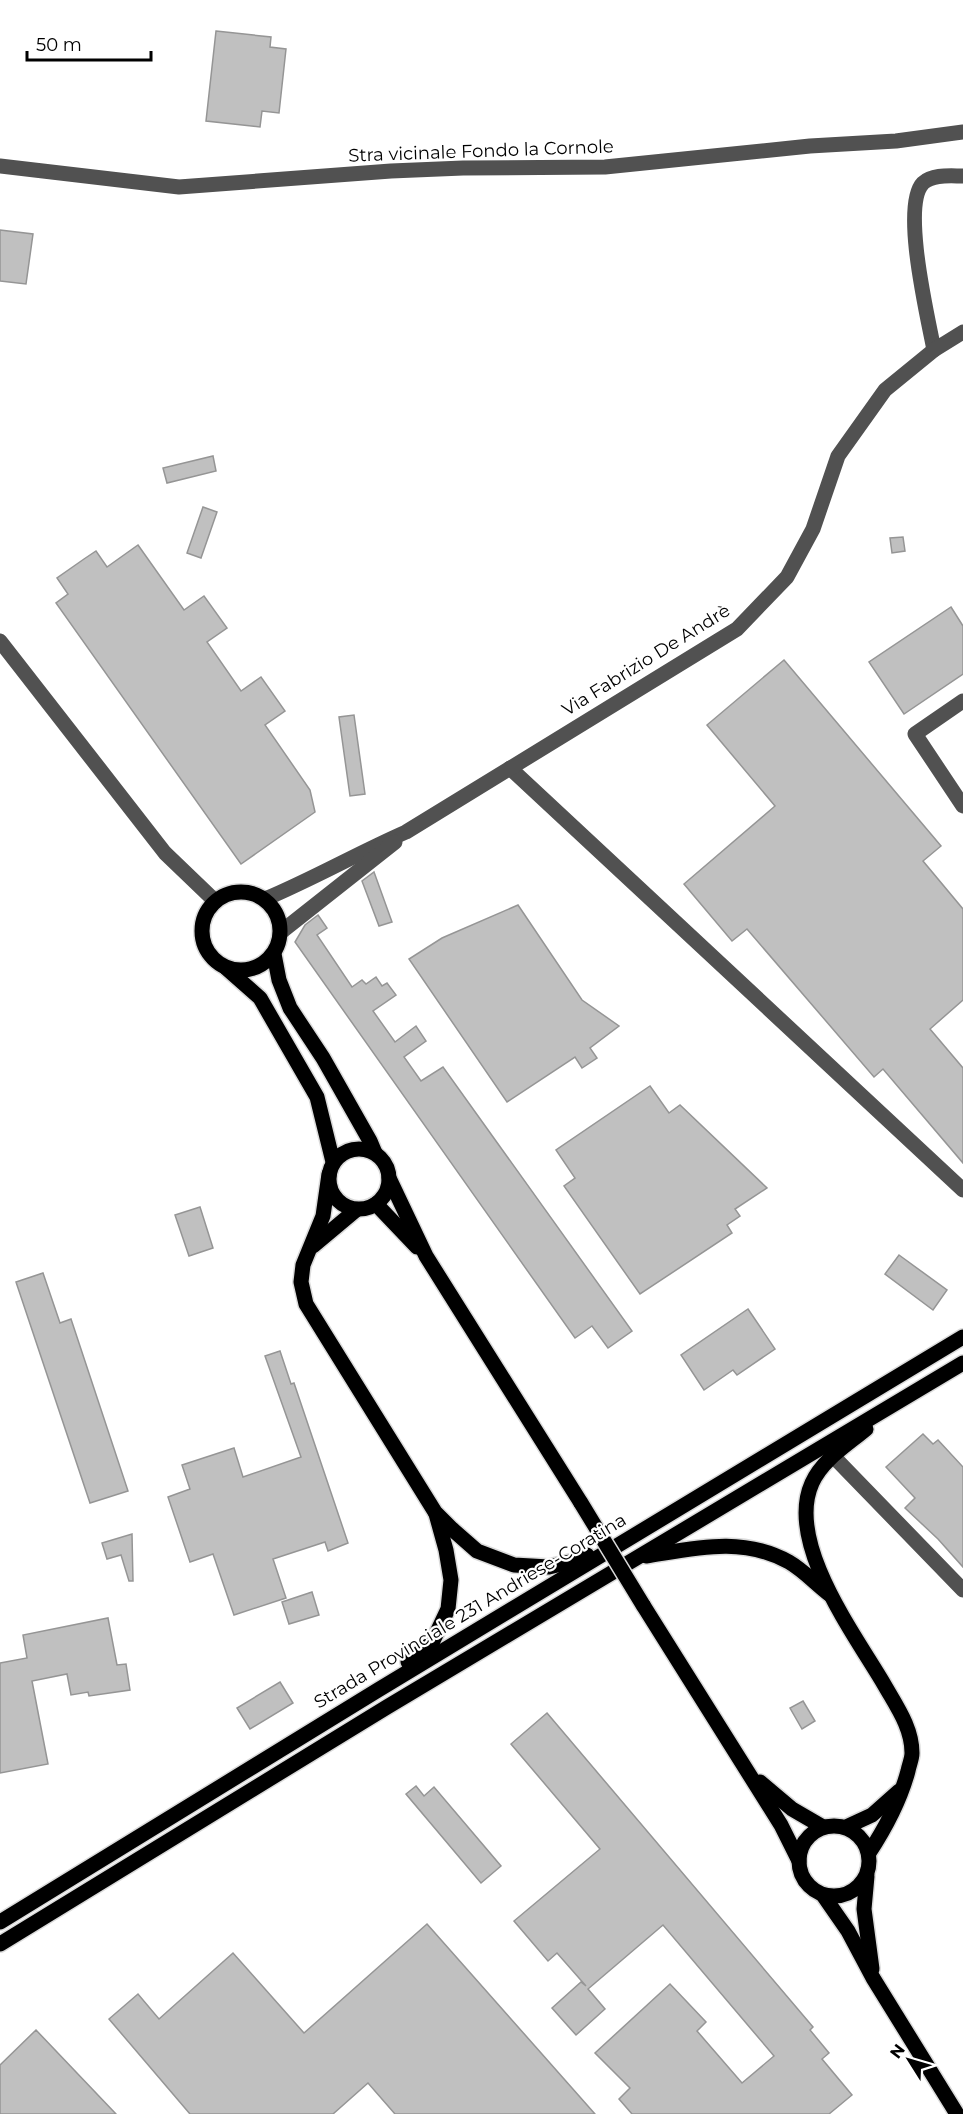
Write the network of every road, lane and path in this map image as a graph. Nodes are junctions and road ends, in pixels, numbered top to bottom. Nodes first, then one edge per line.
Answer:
1 (963, 132) edge
2 (0, 166) edge
3 (963, 176) edge
4 (963, 332) edge
5 (934, 350) junction
6 (0, 641) edge
7 (963, 701) edge
8 (510, 768) junction
9 (963, 806) edge
10 (406, 832) junction
11 (265, 899) junction
12 (215, 901) junction
13 (281, 932) junction
14 (274, 954) junction
15 (226, 968) junction
16 (375, 1153) junction
17 (331, 1168) junction
18 (389, 1178) junction
19 (963, 1190) edge
20 (376, 1204) junction
21 (356, 1209) junction
22 (310, 1248) junction
23 (426, 1256) junction
24 (963, 1337) edge
25 (963, 1363) edge
26 (910, 1394) junction
27 (833, 1456) junction
28 (435, 1512) junction
29 (642, 1531) junction
30 (638, 1557) junction
31 (963, 1590) edge
32 (832, 1597) junction
33 (378, 1689) junction
34 (749, 1773) junction
35 (904, 1787) junction
36 (823, 1827) junction
37 (846, 1827) junction
38 (799, 1861) junction
39 (869, 1864) junction
40 (823, 1895) junction
41 (0, 1922) edge
42 (0, 1944) edge
43 (873, 1978) junction
44 (957, 2114) edge

1 - 2 street, Stra vicinale Fondo la Cornole
3 - 5 street
4 - 5 street, Via Fabrizio De Andrè
5 - 8 street, Via Fabrizio De Andrè
6 - 12 street
7 - 9 street
8 - 10 street, Via Fabrizio De Andrè
8 - 19 street
10 - 11 street
10 - 13 street
11 - 12 main road
11 - 13 main road
12 - 15 main road
13 - 14 main road
14 - 15 main road
14 - 16 main road
15 - 17 main road
16 - 17 main road
16 - 18 main road
17 - 21 main road
17 - 22 main road
18 - 20 main road
18 - 23 main road
20 - 21 main road
20 - 23 main road
21 - 22 main road
22 - 28 main road
23 - 34 main road, bridge
24 - 29 main road, Strada Provinciale 231 Andriese-Coratina
25 - 26 main road
26 - 27 main road
26 - 30 main road
27 - 31 street
27 - 32 main road
28 - 29 main road
28 - 33 main road
29 - 33 main road, Strada Provinciale 231 Andriese-Coratina
30 - 32 main road
30 - 42 main road
32 - 35 main road
33 - 41 main road, Strada Provinciale 231 Andriese-Coratina
34 - 36 main road
34 - 38 main road
35 - 37 main road
35 - 39 main road
36 - 37 main road
36 - 38 main road
37 - 39 main road
38 - 40 main road
39 - 40 main road
39 - 43 main road
40 - 43 main road
43 - 44 main road

